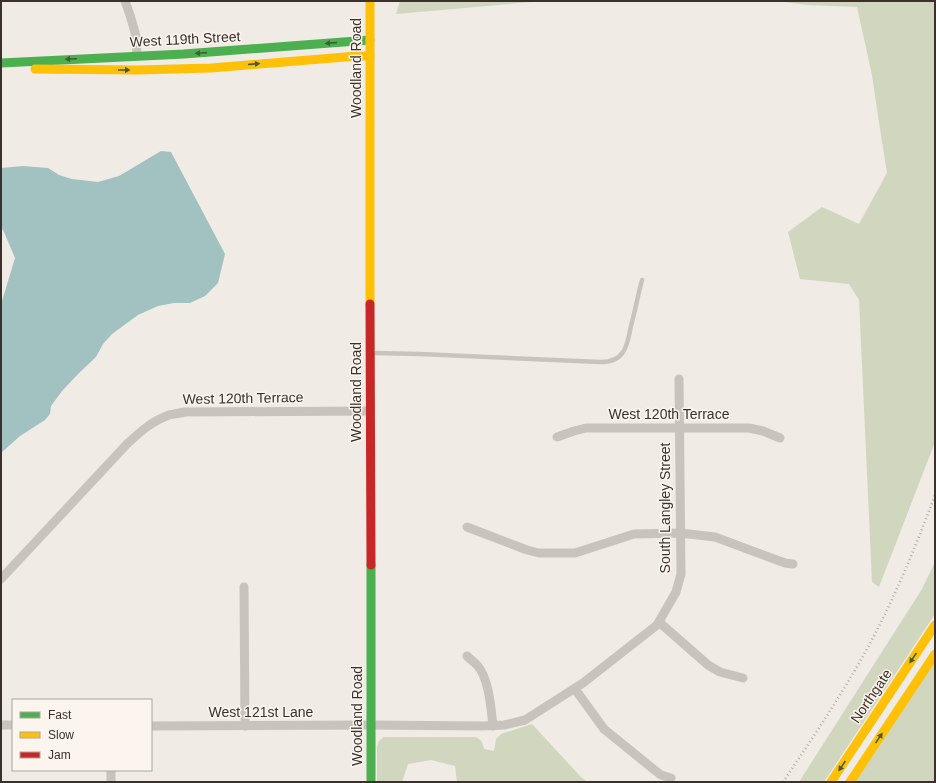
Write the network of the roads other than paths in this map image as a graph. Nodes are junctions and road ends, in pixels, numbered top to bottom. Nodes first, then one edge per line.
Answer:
1 (125, 1) edge
2 (370, 1) edge
3 (370, 40) junction
4 (137, 56) junction
5 (370, 56) junction
6 (1, 63) edge
7 (1, 69) edge
8 (642, 280) dead end
9 (370, 353) junction
10 (679, 379) dead end
11 (370, 411) junction
12 (680, 428) junction
13 (557, 437) dead end
14 (780, 438) dead end
15 (467, 527) dead end
16 (680, 533) junction
17 (793, 564) dead end
18 (1, 579) edge
19 (244, 587) dead end
20 (659, 622) junction
21 (935, 626) edge
22 (935, 654) edge
23 (467, 656) dead end
24 (743, 678) dead end
25 (575, 688) junction
26 (1, 725) edge
27 (12, 725) edge
28 (371, 725) junction
29 (152, 726) edge
30 (245, 726) junction
31 (493, 726) junction
32 (111, 771) edge
33 (671, 778) dead end
34 (111, 782) edge
35 (371, 782) edge
36 (831, 782) edge
37 (850, 782) edge

1 - 4 street
2 - 3 main road, Woodland Road
3 -> 4 main road, West 119th Street
3 - 5 main road, Woodland Road
4 -> 6 main road, West 119th Street
7 -> 5 main road, West 119th Street
5 - 9 main road, Woodland Road
8 - 9 lane
9 - 11 main road, Woodland Road
10 - 12 street, South Langley Street
11 - 18 street, West 120th Terrace
11 - 28 main road, Woodland Road
12 - 13 street, West 120th Terrace
12 - 14 street, West 120th Terrace
12 - 16 street, South Langley Street
15 - 16 street
16 - 17 street
16 - 20 street, South Langley Street
19 - 30 street
20 - 24 street
20 - 25 street, South Langley Street
21 -> 36 main road, Northgate
37 -> 22 main road
23 - 31 street
25 - 31 street, South Langley Street
25 - 33 street
26 - 27 street
28 - 30 street, West 121st Lane
28 - 31 street, South Langley Street
28 - 35 main road, Woodland Road
29 - 30 street, West 121st Lane
32 - 34 street

